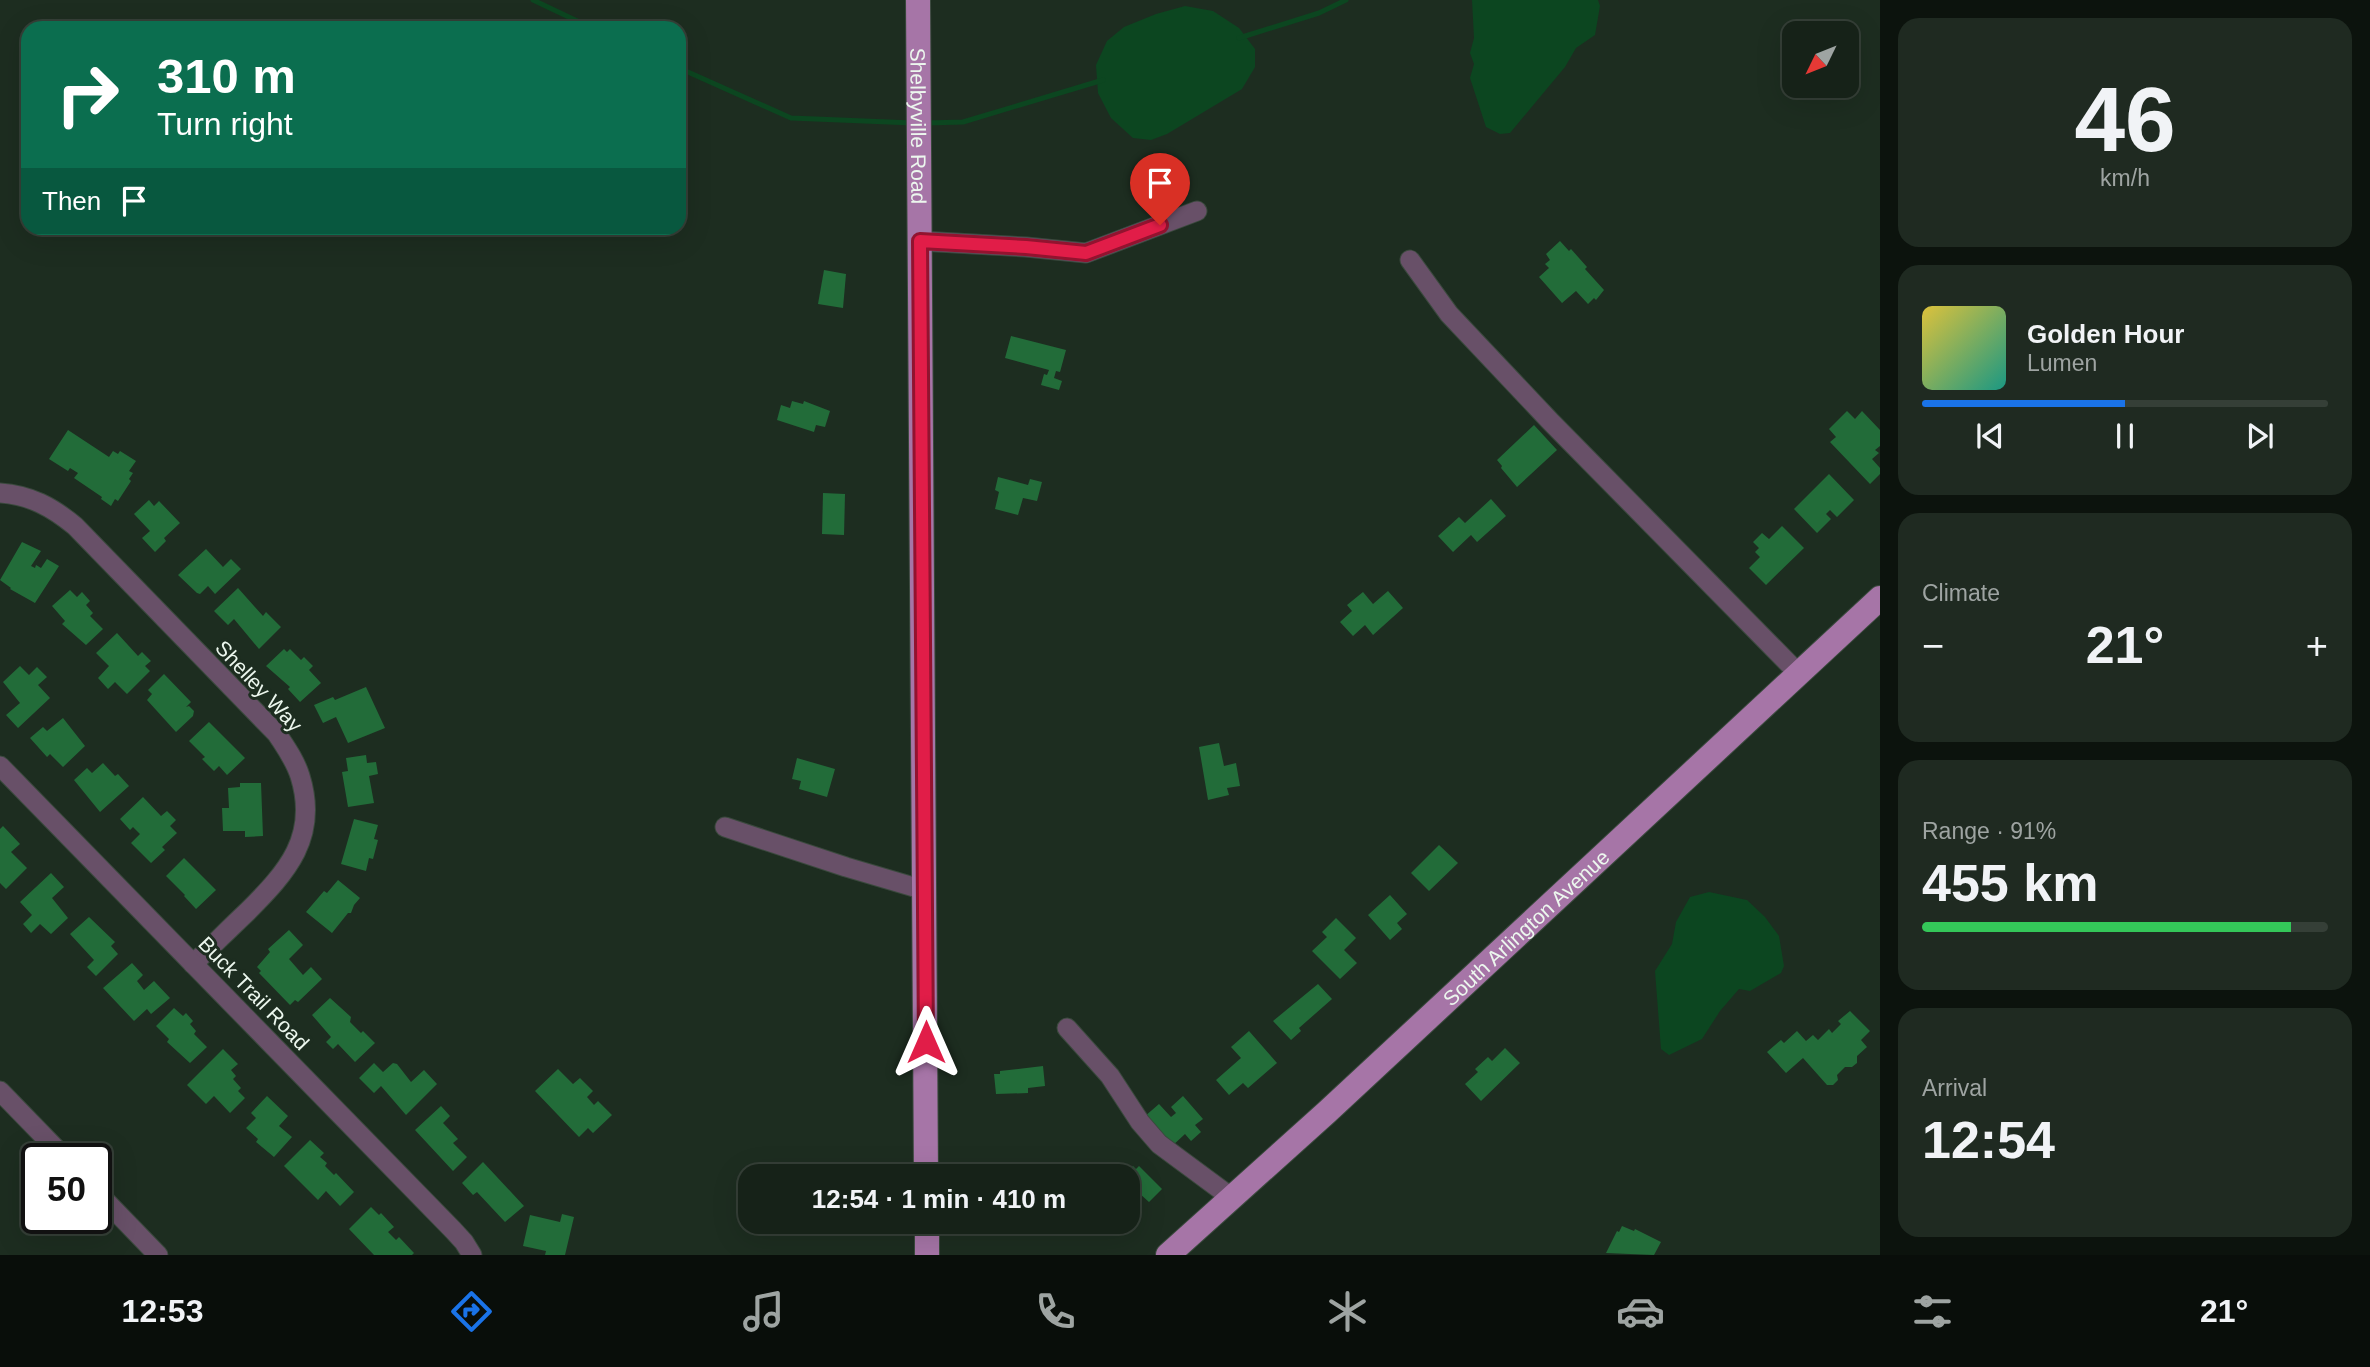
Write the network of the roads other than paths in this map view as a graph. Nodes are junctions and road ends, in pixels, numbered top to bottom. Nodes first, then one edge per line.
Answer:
1 (918, 0) edge
2 (1197, 211) dead end
3 (920, 241) junction
4 (1410, 260) dead end
5 (0, 493) edge
6 (1880, 598) edge
7 (1799, 674) junction
8 (0, 766) edge
9 (725, 827) dead end
10 (924, 890) junction
11 (193, 964) junction
12 (1067, 1028) dead end
13 (0, 1091) edge
14 (50, 1143) edge
15 (926, 1164) edge
16 (1232, 1198) junction
17 (112, 1208) edge
18 (927, 1234) edge
19 (1173, 1254) edge
20 (158, 1255) edge
21 (472, 1255) edge
22 (927, 1255) edge

1 - 3 main road, Shelbyville Road
2 - 3 street
3 - 10 main road, Shelbyville Road
4 - 7 street
5 - 11 street, Shelley Way
6 - 7 main road, South Arlington Avenue
7 - 16 main road, South Arlington Avenue
8 - 11 street, Buck Trail Road
9 - 10 street
10 - 15 main road, Shelbyville Road
11 - 21 street, Buck Trail Road
12 - 16 street
13 - 14 street
16 - 19 main road, South Arlington Avenue
17 - 20 street
18 - 22 main road

